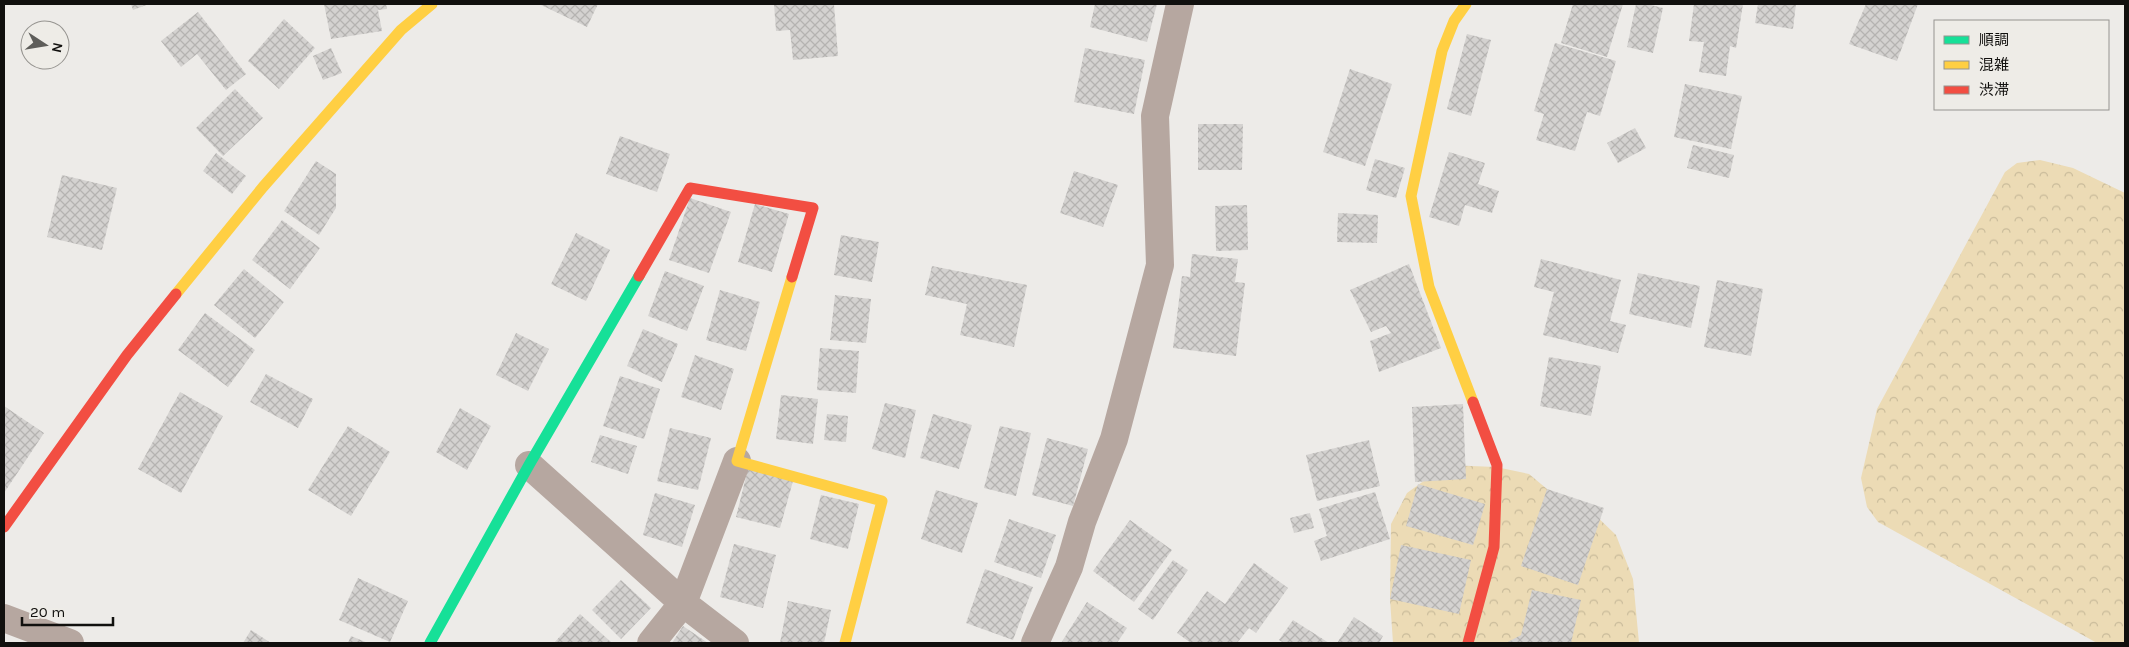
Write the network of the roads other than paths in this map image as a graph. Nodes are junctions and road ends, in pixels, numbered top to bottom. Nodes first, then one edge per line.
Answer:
1 (432, 4) edge
2 (1180, 4) edge
3 (1466, 4) edge
4 (737, 461) junction
5 (529, 465) junction
6 (4, 527) edge
7 (683, 603) junction
8 (4, 618) edge
9 (70, 643) edge
10 (430, 643) edge
11 (650, 643) edge
12 (735, 643) edge
13 (845, 643) edge
14 (1035, 643) edge
15 (1468, 643) edge

1 - 6 street
2 - 14 street
3 - 15 street
4 - 5 street
4 - 7 street
4 - 13 street
5 - 7 street
5 - 10 street
7 - 11 street
7 - 12 street
8 - 9 street

